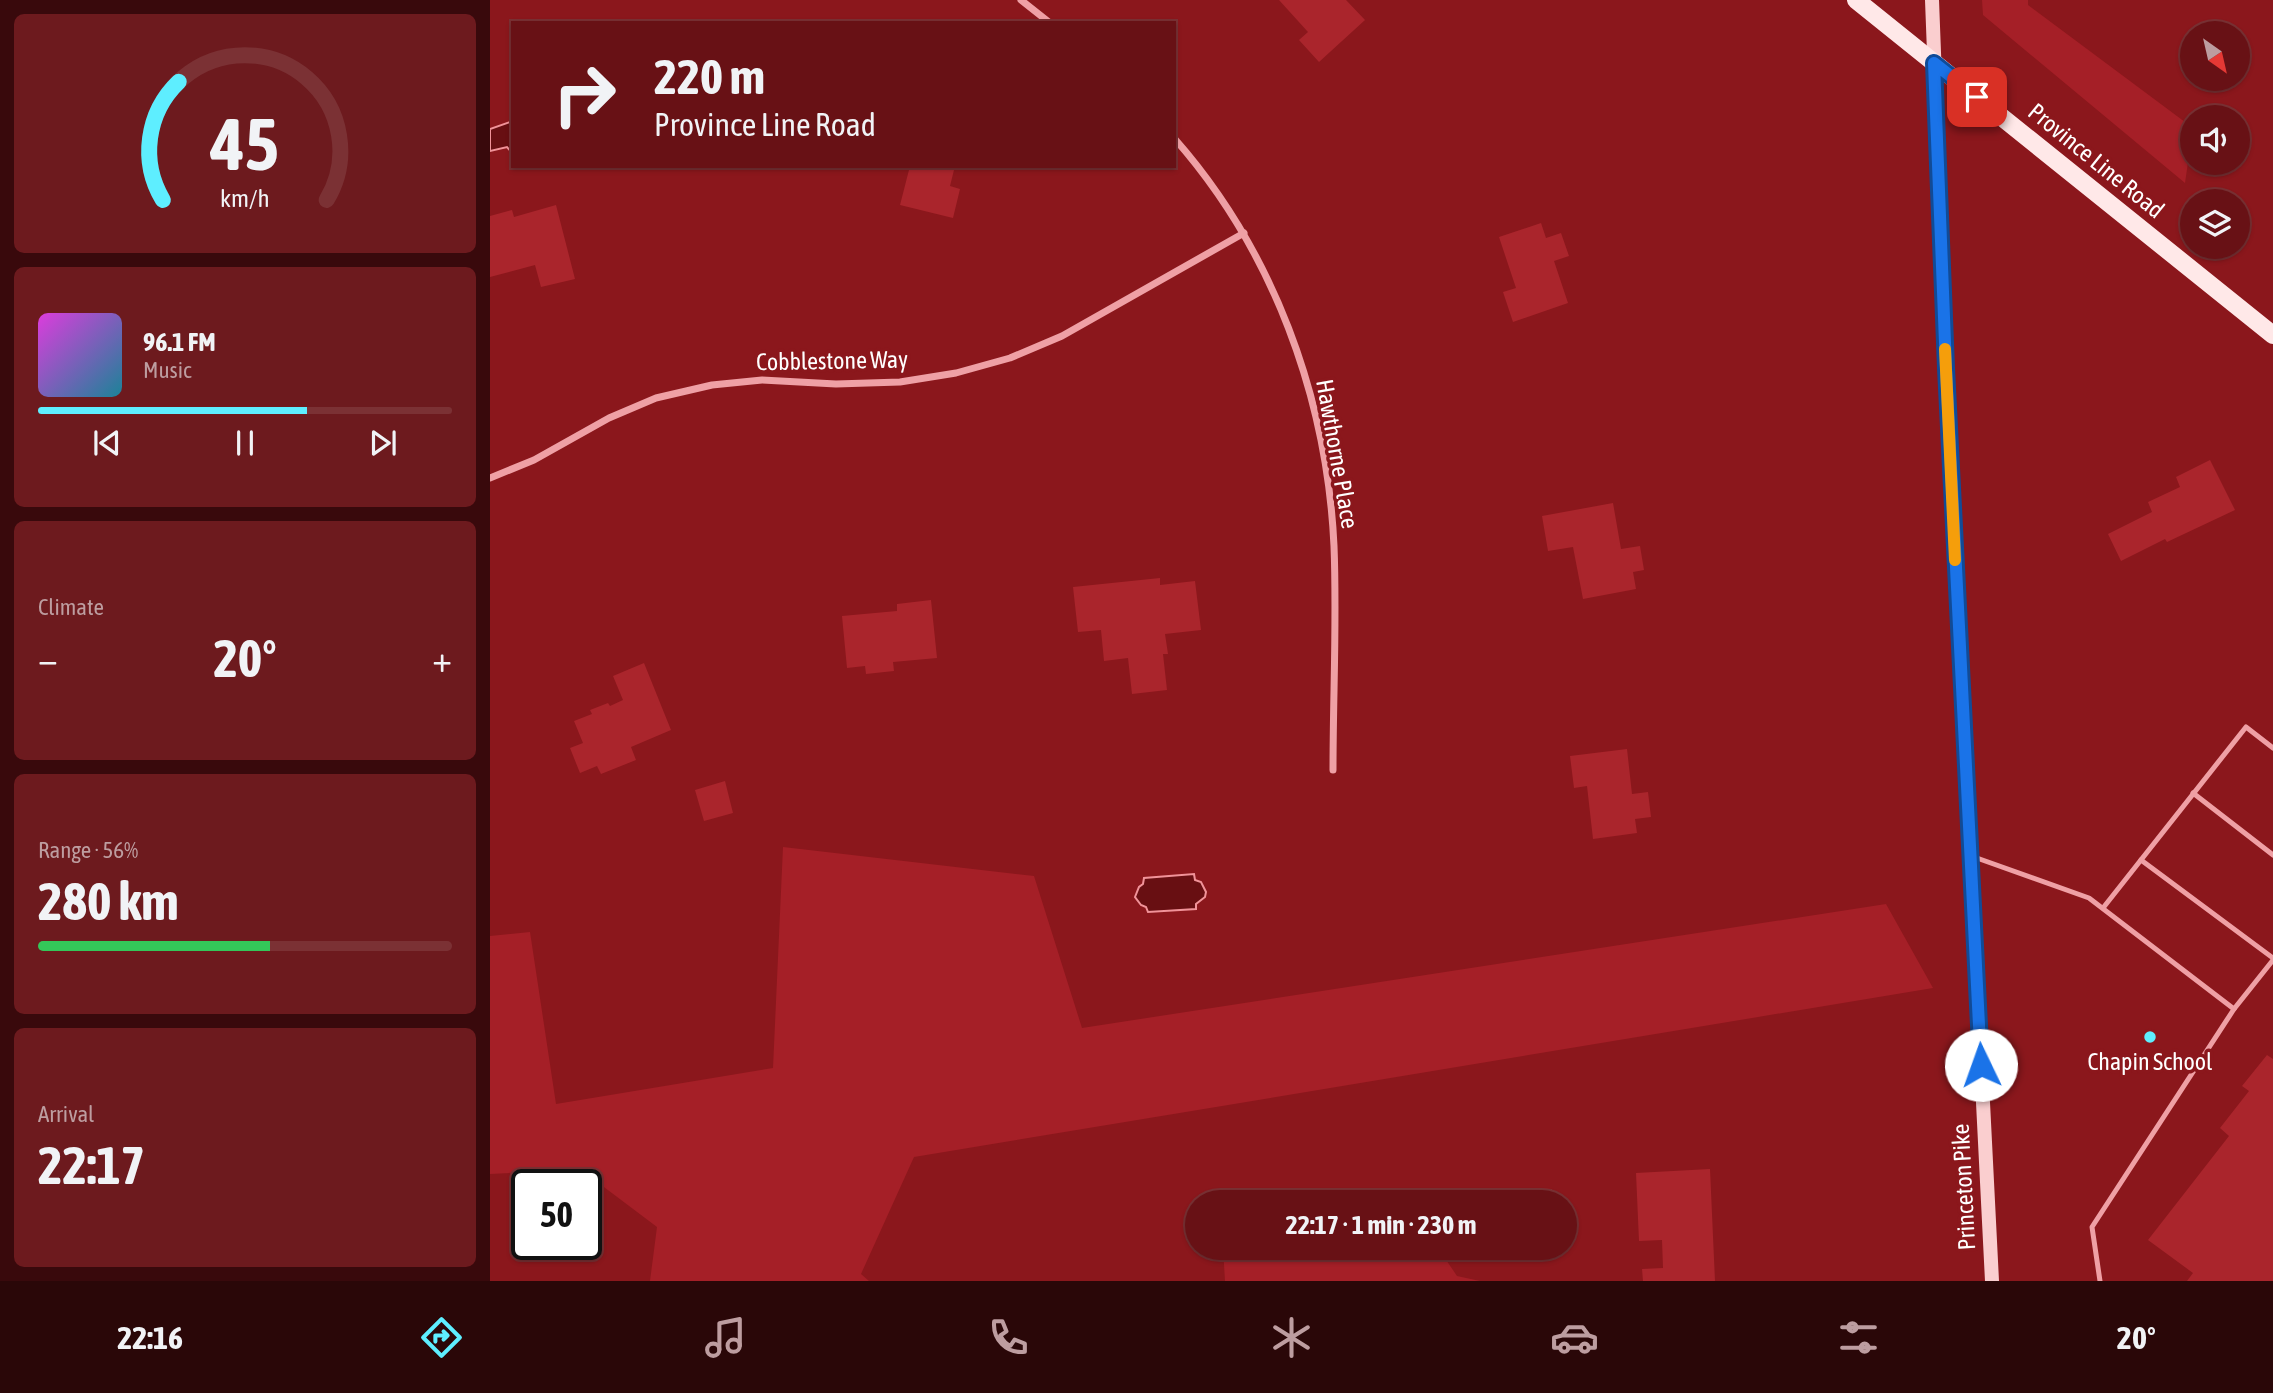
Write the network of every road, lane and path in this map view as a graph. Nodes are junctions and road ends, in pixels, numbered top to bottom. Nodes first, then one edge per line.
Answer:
1 (1021, 0) edge
2 (1856, 0) edge
3 (1932, 0) edge
4 (1047, 21) edge
5 (1934, 63) junction
6 (1176, 140) edge
7 (1244, 233) junction
8 (2273, 335) edge
9 (490, 478) edge
10 (2273, 748) edge
11 (1333, 770) dead end
12 (2193, 793) junction
13 (2273, 855) edge
14 (1970, 856) junction
15 (2141, 860) junction
16 (2102, 908) junction
17 (2273, 959) edge
18 (2234, 1009) junction
19 (1992, 1281) edge
20 (2100, 1281) edge

1 - 4 street
2 - 5 main road, Province Line Road
3 - 5 main road, Princeton Pike
5 - 8 main road, Province Line Road
5 - 14 main road, Princeton Pike
6 - 7 street, Hawthorne Place
7 - 9 street, Cobblestone Way
7 - 11 street, Hawthorne Place
10 - 12 lane
12 - 13 lane
12 - 15 lane
14 - 16 lane
14 - 19 main road, Princeton Pike
15 - 16 lane
15 - 17 lane
16 - 18 lane
17 - 18 lane
18 - 20 lane

